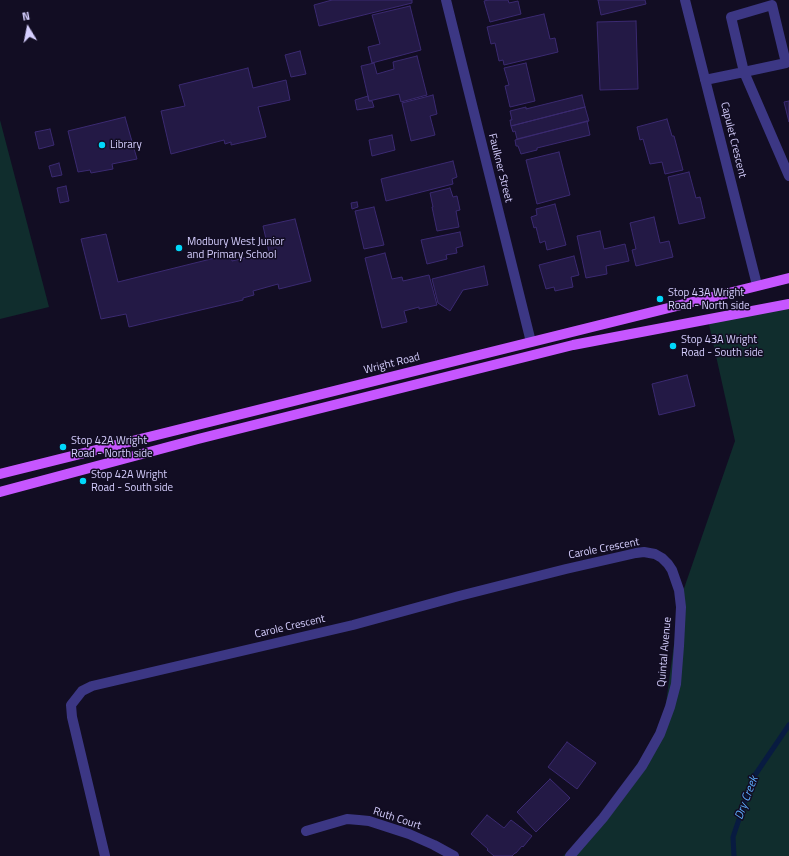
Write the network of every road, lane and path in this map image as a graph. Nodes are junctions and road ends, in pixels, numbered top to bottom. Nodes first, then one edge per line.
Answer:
1 (446, 0) edge
2 (685, 0) edge
3 (744, 72) junction
4 (705, 80) junction
5 (789, 176) edge
6 (789, 278) edge
7 (757, 285) junction
8 (789, 304) edge
9 (532, 342) junction
10 (0, 474) edge
11 (0, 492) edge
12 (668, 564) joint
13 (306, 831) dead end
14 (105, 856) edge
15 (454, 856) edge
16 (570, 856) edge

1 - 9 street, Faulkner Street
2 - 4 street, Capulet Crescent
3 - 3 street
3 - 4 street
3 - 5 street
4 - 7 street, Capulet Crescent
6 - 7 main road, Wright Road
7 - 9 main road, Wright Road
8 - 11 main road
9 - 10 main road, Wright Road
12 - 14 street, Carole Crescent
12 - 16 street, Quintal Avenue
13 - 15 street, Ruth Court

